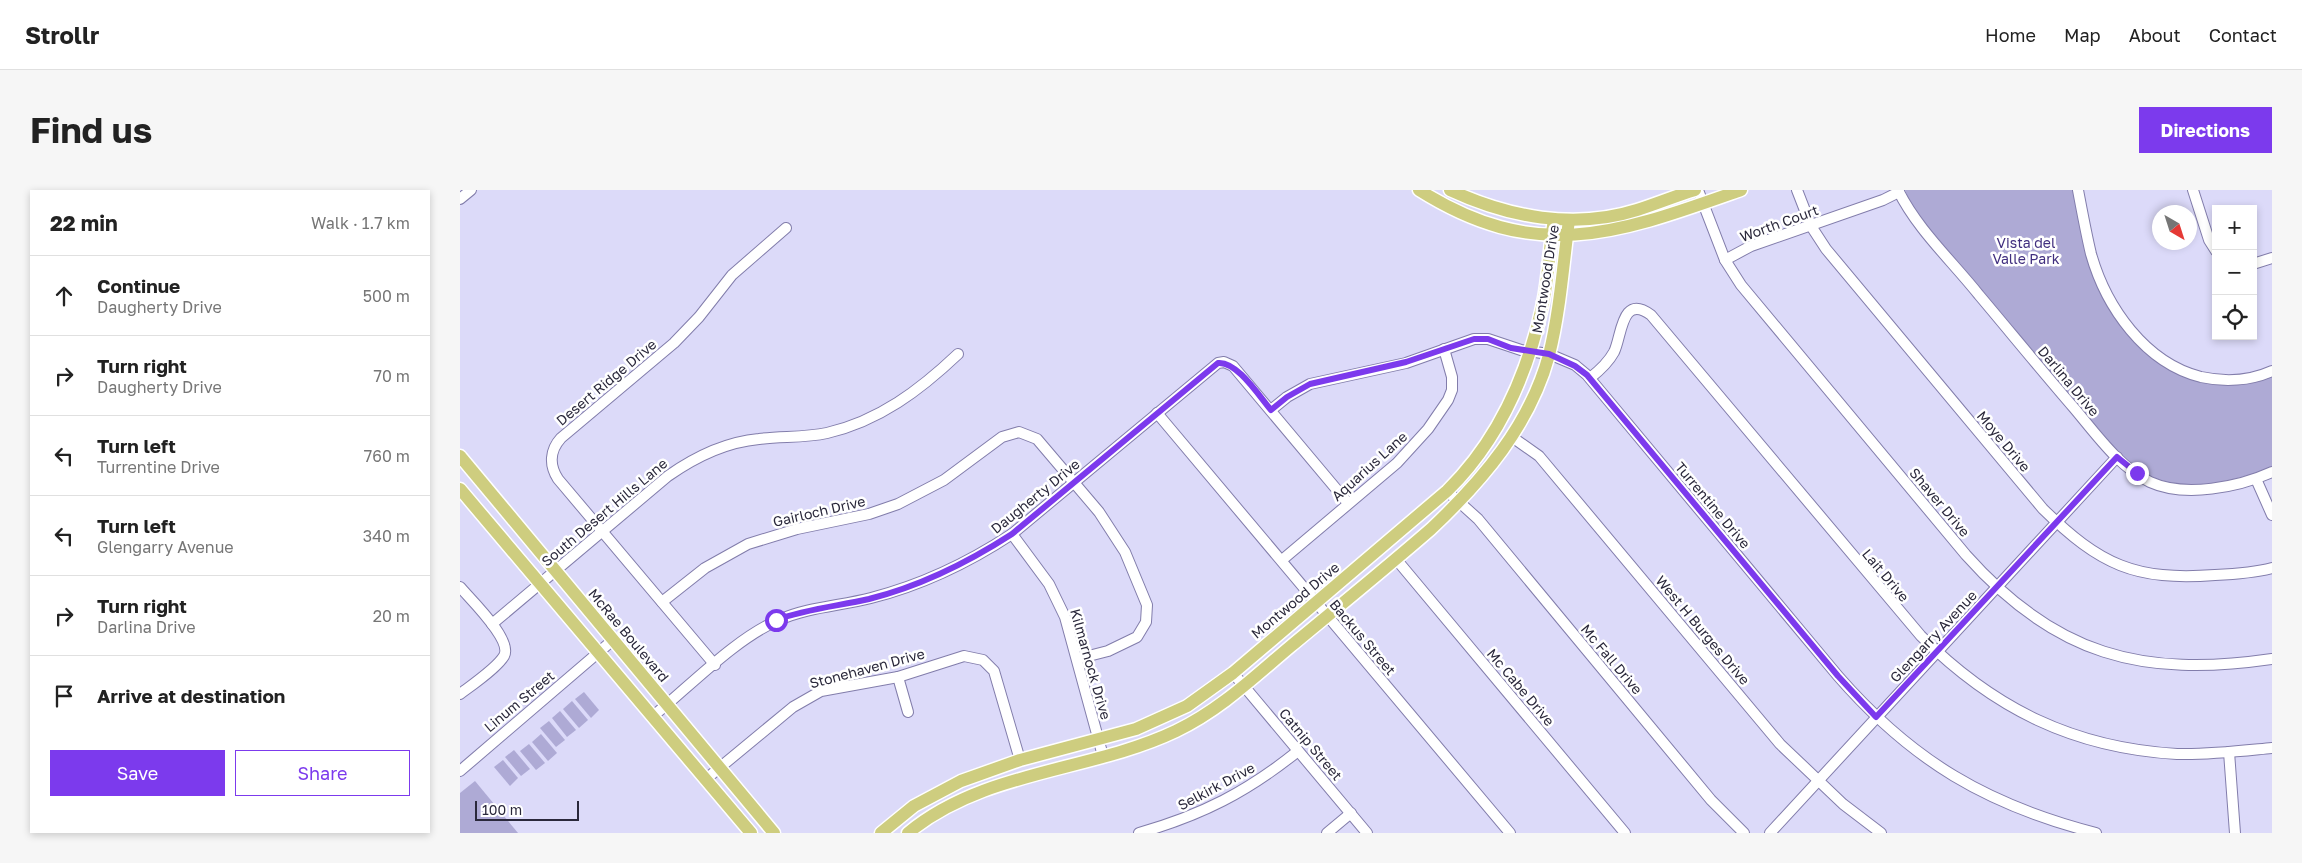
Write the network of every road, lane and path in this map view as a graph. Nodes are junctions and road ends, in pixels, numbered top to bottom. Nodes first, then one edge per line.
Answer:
1 (471, 190) edge
2 (1419, 190) edge
3 (1450, 190) edge
4 (1697, 190) edge
5 (1741, 190) edge
6 (1797, 190) edge
7 (2078, 190) edge
8 (2193, 190) edge
9 (1898, 191) edge
10 (460, 200) edge
11 (1702, 204) junction
12 (1554, 220) junction
13 (1569, 220) junction
14 (1811, 226) junction
15 (786, 228) dead end
16 (1551, 236) junction
17 (1567, 236) junction
18 (2215, 250) edge
19 (2272, 258) edge
20 (1725, 260) junction
21 (2257, 263) edge
22 (1444, 349) junction
23 (1531, 351) junction
24 (958, 354) dead end
25 (1549, 354) junction
26 (2272, 371) edge
27 (1590, 378) junction
28 (1271, 410) junction
29 (1158, 413) junction
30 (1512, 437) junction
31 (460, 456) edge
32 (2117, 457) junction
33 (2272, 472) edge
34 (2256, 479) junction
35 (1074, 482) junction
36 (460, 489) edge
37 (1447, 491) junction
38 (1459, 502) junction
39 (1348, 504) junction
40 (2272, 515) edge
41 (2056, 522) junction
42 (602, 532) junction
43 (1012, 534) junction
44 (1396, 559) junction
45 (1282, 560) junction
46 (2272, 568) edge
47 (556, 570) junction
48 (540, 584) junction
49 (460, 587) edge
50 (1996, 587) junction
51 (662, 602) junction
52 (1316, 602) junction
53 (1327, 616) junction
54 (492, 624) junction
55 (613, 640) junction
56 (598, 652) junction
57 (1937, 652) junction
58 (1077, 659) junction
59 (2272, 659) edge
60 (715, 665) junction
61 (1233, 672) junction
62 (898, 678) junction
63 (1244, 686) junction
64 (460, 694) edge
65 (667, 705) junction
66 (908, 712) dead end
67 (652, 716) junction
68 (1876, 717) junction
69 (696, 739) junction
70 (1098, 740) junction
71 (2272, 748) edge
72 (682, 751) junction
73 (1298, 751) junction
74 (2229, 752) junction
75 (1103, 756) junction
76 (1020, 760) junction
77 (720, 767) junction
78 (460, 771) edge
79 (706, 779) junction
80 (1817, 781) junction
81 (1351, 813) junction
82 (771, 832) edge
83 (751, 833) edge
84 (881, 833) edge
85 (908, 833) edge
86 (1139, 833) edge
87 (1327, 833) edge
88 (1367, 833) edge
89 (1510, 833) edge
90 (1625, 833) edge
91 (1744, 833) edge
92 (1770, 833) edge
93 (1881, 833) edge
94 (2096, 833) edge
95 (2235, 833) edge

1 - 10 street
2 - 16 main road
3 - 12 main road
4 - 11 street, Shaver Drive
4 - 13 main road
5 - 11 main road
6 - 14 street, Moye Drive
7 - 26 street
8 - 18 street
9 - 14 street, Worth Court
9 - 32 street, Darlina Drive
11 - 17 main road
11 - 20 street, Shaver Drive
12 - 13 main road
12 - 16 main road, Montwood Drive
13 - 17 main road, Montwood Drive
14 - 20 street, Worth Court
14 - 41 street, Moye Drive
15 - 42 street, Desert Ridge Drive
16 - 17 main road
16 - 23 main road, Montwood Drive
17 - 25 main road, Montwood Drive
19 - 21 street
20 - 50 street, Shaver Drive
22 - 23 street, Turrentine Drive
22 - 28 street, Turrentine Drive
22 - 39 street, Aquarius Lane
23 - 25 street, Turrentine Drive
23 - 37 main road, Montwood Drive
24 - 42 street, South Desert Hills Lane
25 - 27 street, Turrentine Drive
25 - 30 main road, Montwood Drive
27 - 57 street, Lait Drive
27 - 68 street, Turrentine Drive
28 - 29 street, Daugherty Drive
28 - 39 street, Daugherty Drive
29 - 35 street, Daugherty Drive
29 - 45 street, Backus Street
30 - 38 main road, Montwood Drive
30 - 80 street, West H Burges Drive
31 - 47 main road, McRae Boulevard
32 - 34 street, Darlina Drive
32 - 41 street, Glengarry Avenue
33 - 34 street, Darlina Drive
34 - 40 street
35 - 43 street, Daugherty Drive
35 - 51 street, Gairloch Drive
35 - 58 street, Gairloch Drive
36 - 48 main road
37 - 38 street, Mc Fall Drive
37 - 52 main road, Montwood Drive
38 - 44 main road, Montwood Drive
38 - 91 street, Mc Fall Drive
39 - 45 street, Aquarius Lane
41 - 46 street, Moye Drive
41 - 50 street, Glengarry Avenue
42 - 47 street, South Desert Hills Lane
42 - 51 street, Desert Ridge Drive
43 - 58 street, Kilmarnock Drive
43 - 60 street, Daugherty Drive
44 - 53 main road, Montwood Drive
44 - 90 street, Mc Cabe Drive
45 - 52 street, Backus Street
47 - 48 street, South Desert Hills Lane
47 - 55 main road, McRae Boulevard
48 - 54 street, South Desert Hills Lane
48 - 56 main road
49 - 54 street
50 - 57 street, Glengarry Avenue
50 - 59 street, Shaver Drive
51 - 60 street, Desert Ridge Drive
52 - 53 street, Backus Street
52 - 61 main road, Montwood Drive
53 - 63 main road, Montwood Drive
53 - 89 street, Backus Street
54 - 64 street
55 - 56 street, Linum Street
55 - 65 main road, McRae Boulevard
56 - 67 main road
56 - 78 street, Linum Street
57 - 68 street, Glengarry Avenue
57 - 74 street, Lait Drive
58 - 70 street, Kilmarnock Drive
60 - 65 street, Daugherty Drive
61 - 63 street, Catnip Street
61 - 70 main road, Montwood Drive
62 - 66 street
62 - 76 street, Stonehaven Drive
62 - 77 street, Stonehaven Drive
63 - 73 street, Catnip Street
63 - 75 main road, Montwood Drive
65 - 67 street, Daugherty Drive
65 - 69 main road, McRae Boulevard
67 - 72 main road
68 - 80 street, Glengarry Avenue
68 - 94 street, Turrentine Drive
69 - 72 main road
69 - 77 main road, McRae Boulevard
70 - 75 street, Kilmarnock Drive
70 - 76 main road, Montwood Drive
71 - 74 street, Lait Drive
72 - 79 main road
73 - 81 street, Catnip Street
73 - 86 street, Selkirk Drive
74 - 95 street
75 - 85 main road, Montwood Drive
76 - 84 main road, Montwood Drive
77 - 79 street, Stonehaven Drive
77 - 82 main road, McRae Boulevard
79 - 83 main road
80 - 92 street, Glengarry Avenue
80 - 93 street, West H Burges Drive
81 - 87 street
81 - 88 street, Catnip Street

